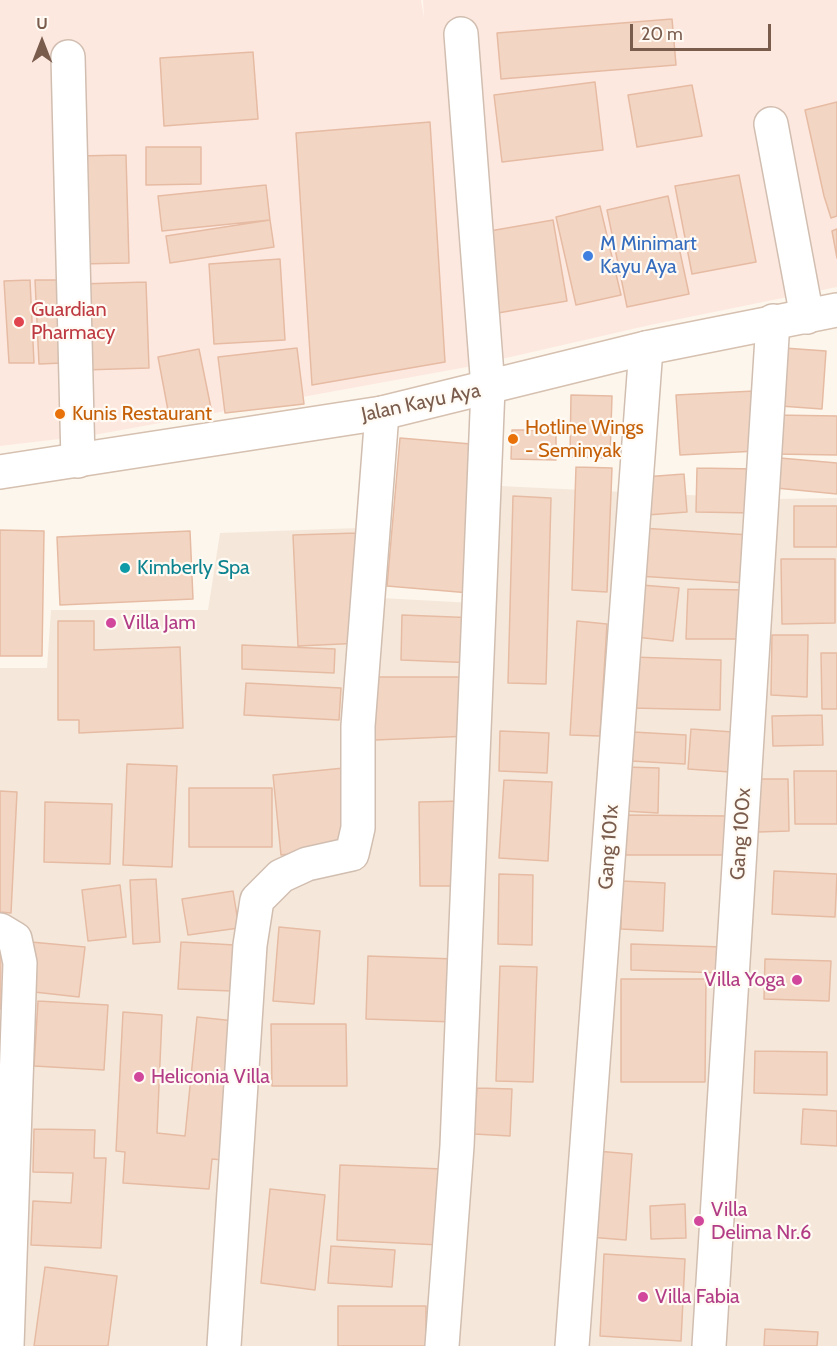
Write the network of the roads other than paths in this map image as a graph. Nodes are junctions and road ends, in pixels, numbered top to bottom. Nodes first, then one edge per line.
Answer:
1 (461, 34) dead end
2 (68, 57) dead end
3 (771, 124) dead end
4 (822, 314) edge
5 (773, 321) junction
6 (646, 348) junction
7 (488, 388) junction
8 (382, 413) junction
9 (78, 461) junction
10 (0, 472) edge
11 (0, 930) edge
12 (7, 1346) edge
13 (225, 1346) edge
14 (442, 1346) edge
15 (572, 1346) edge
16 (709, 1346) edge

1 - 7 street
2 - 9 street
3 - 4 street
4 - 5 street, Jalan Kayu Aya
5 - 6 street, Jalan Kayu Aya
5 - 16 street, Gang 100x
6 - 7 street, Jalan Kayu Aya
6 - 15 street, Gang 101x
7 - 8 street, Jalan Kayu Aya
7 - 14 street
8 - 9 street, Jalan Kayu Aya
8 - 13 street
9 - 10 street, Jalan Kayu Aya
11 - 12 street

